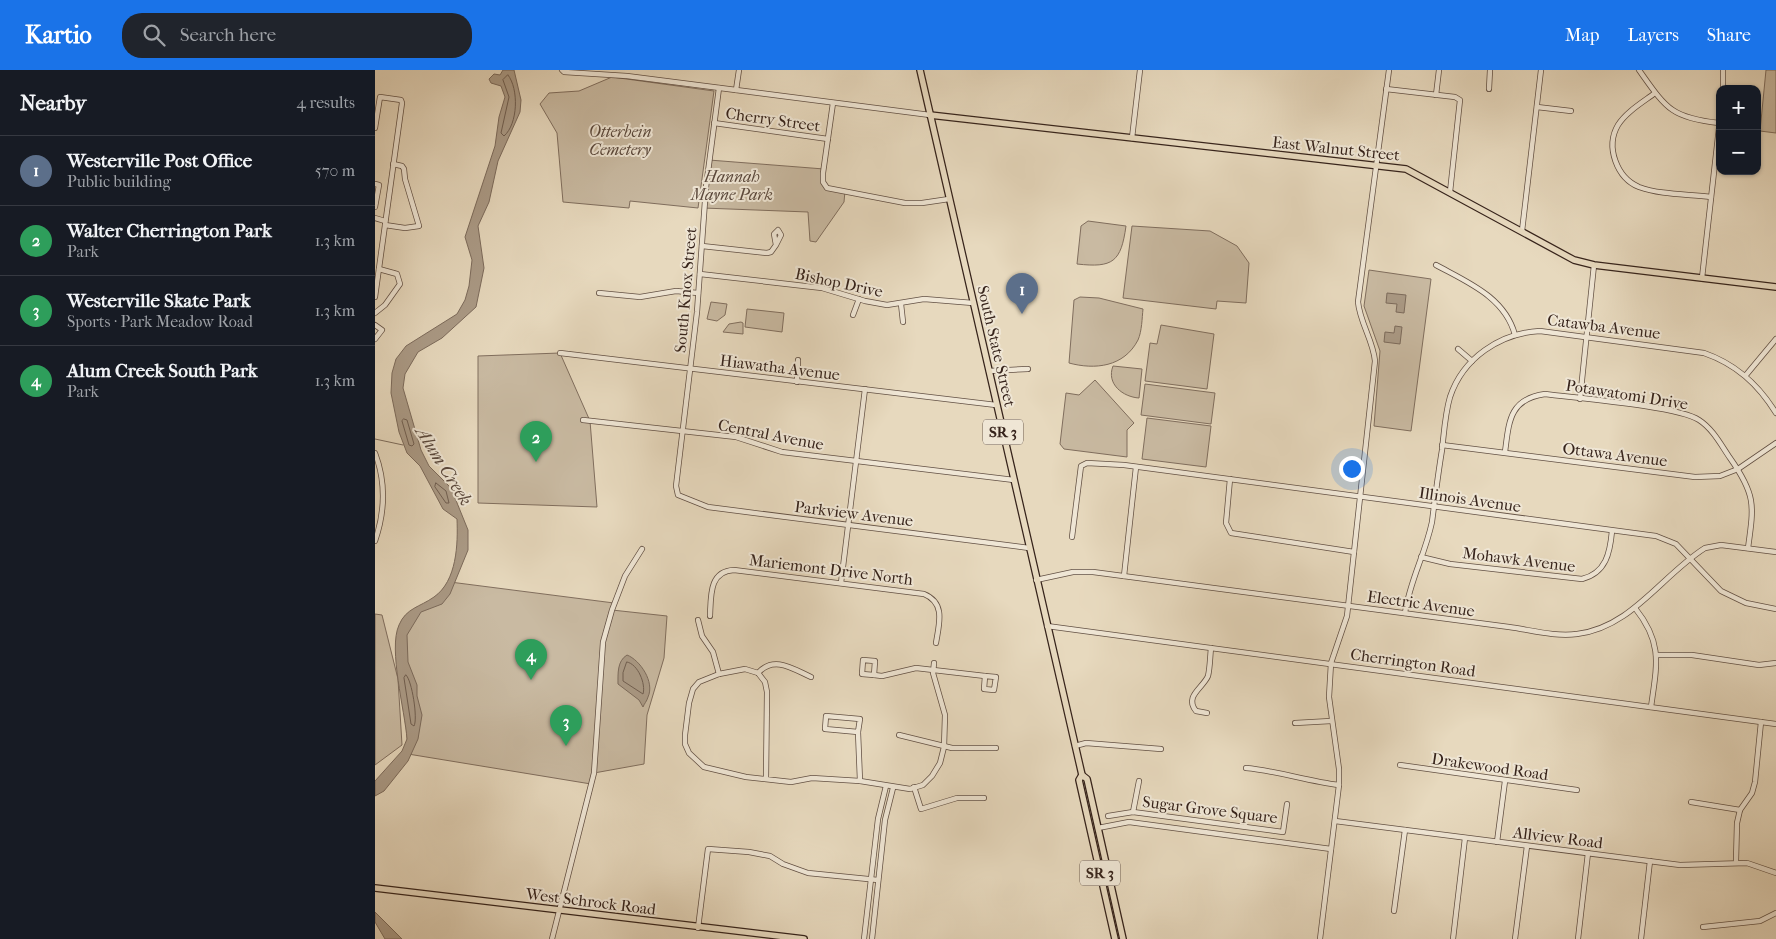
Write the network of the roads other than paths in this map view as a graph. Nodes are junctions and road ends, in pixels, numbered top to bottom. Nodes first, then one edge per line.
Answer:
1 (562, 70) edge
2 (739, 70) edge
3 (920, 70) edge
4 (1139, 70) edge
5 (1389, 70) edge
6 (1439, 70) edge
7 (1491, 70) edge
8 (1541, 70) edge
9 (1639, 70) edge
10 (1723, 70) edge
11 (628, 73) edge
12 (1723, 85) edge
13 (719, 88) junction
14 (1386, 89) junction
15 (1489, 89) dead end
16 (736, 90) junction
17 (1655, 93) junction
18 (1436, 95) junction
19 (833, 103) junction
20 (1537, 107) junction
21 (1571, 111) dead end
22 (930, 115) junction
23 (714, 123) junction
24 (1716, 123) edge
25 (375, 128) edge
26 (1718, 130) edge
27 (1132, 138) junction
28 (828, 140) junction
29 (393, 164) junction
30 (1376, 166) junction
31 (375, 184) edge
32 (1450, 192) junction
33 (1711, 197) junction
34 (949, 199) junction
35 (375, 206) edge
36 (375, 218) edge
37 (385, 223) junction
38 (1522, 231) junction
39 (776, 245) dead end
40 (702, 246) junction
41 (375, 248) edge
42 (381, 249) junction
43 (1436, 265) dead end
44 (1594, 265) junction
45 (379, 270) junction
46 (701, 274) junction
47 (376, 275) edge
48 (1702, 278) junction
49 (1776, 287) edge
50 (599, 293) dead end
51 (698, 293) junction
52 (375, 297) edge
53 (859, 299) junction
54 (973, 303) junction
55 (901, 304) junction
56 (375, 313) edge
57 (853, 315) dead end
58 (903, 322) dead end
59 (375, 325) edge
60 (1515, 335) junction
61 (1586, 336) junction
62 (375, 339) edge
63 (1775, 342) edge
64 (1458, 349) dead end
65 (560, 353) dead end
66 (798, 360) dead end
67 (1472, 362) junction
68 (691, 369) junction
69 (1028, 369) dead end
70 (989, 371) junction
71 (1745, 375) junction
72 (797, 382) junction
73 (865, 389) junction
74 (1580, 399) junction
75 (997, 404) junction
76 (1776, 412) edge
77 (583, 420) dead end
78 (683, 433) junction
79 (1776, 443) edge
80 (1442, 445) junction
81 (1505, 452) junction
82 (375, 453) edge
83 (857, 461) junction
84 (1136, 467) junction
85 (1737, 468) junction
86 (1230, 479) junction
87 (1014, 480) junction
88 (678, 495) joint
89 (1361, 496) junction
90 (1434, 507) junction
91 (848, 525) junction
92 (1611, 530) junction
93 (1072, 537) dead end
94 (375, 541) edge
95 (1029, 548) junction
96 (1748, 548) junction
97 (642, 549) dead end
98 (1355, 552) junction
99 (1776, 552) edge
100 (1421, 557) junction
101 (1690, 559) junction
102 (1124, 576) junction
103 (1036, 580) junction
104 (841, 583) junction
105 (1348, 606) junction
106 (1635, 608) junction
107 (1776, 609) edge
108 (1405, 613) junction
109 (709, 616) dead end
110 (698, 620) dead end
111 (1047, 626) junction
112 (936, 643) dead end
113 (1211, 648) junction
114 (1656, 655) junction
115 (934, 662) dead end
116 (1776, 663) edge
117 (1331, 664) junction
118 (933, 670) junction
119 (758, 673) junction
120 (719, 674) junction
121 (874, 675) dead end
122 (811, 676) dead end
123 (985, 676) dead end
124 (1651, 707) junction
125 (1207, 713) dead end
126 (1331, 721) junction
127 (1761, 722) junction
128 (1295, 723) dead end
129 (1776, 724) edge
130 (858, 732) junction
131 (899, 735) dead end
132 (1075, 746) junction
133 (944, 747) junction
134 (996, 748) dead end
135 (1161, 749) dead end
136 (1400, 765) dead end
137 (1246, 768) dead end
138 (1080, 778) junction
139 (766, 779) junction
140 (860, 781) junction
141 (1139, 781) dead end
142 (1505, 781) junction
143 (1339, 785) junction
144 (886, 786) junction
145 (914, 787) junction
146 (893, 788) junction
147 (1577, 790) dead end
148 (1082, 793) junction
149 (984, 798) dead end
150 (1691, 802) dead end
151 (1287, 804) dead end
152 (1740, 810) junction
153 (1133, 812) junction
154 (1108, 816) dead end
155 (1335, 821) junction
156 (1098, 828) junction
157 (1090, 830) junction
158 (1405, 830) junction
159 (1465, 838) junction
160 (1497, 842) junction
161 (1527, 846) junction
162 (1331, 849) junction
163 (1588, 854) junction
164 (1650, 861) junction
165 (1736, 861) junction
166 (1776, 873) edge
167 (871, 879) junction
168 (1109, 879) junction
169 (877, 880) junction
170 (375, 888) edge
171 (559, 911) junction
172 (1395, 911) dead end
173 (1776, 913) edge
174 (1703, 927) dead end
175 (698, 928) junction
176 (552, 939) edge
177 (804, 939) edge
178 (864, 939) edge
179 (872, 939) edge
180 (1117, 939) edge
181 (1123, 939) edge
182 (1320, 939) edge
183 (1453, 939) edge
184 (1515, 939) edge
185 (1578, 939) edge
186 (1641, 939) edge

1 - 11 street
2 - 16 street
3 - 22 main road, South State Street / SR 3
4 - 27 street
5 - 14 street
6 - 18 street
7 - 15 street
8 - 20 street
9 - 17 street
10 - 12 street
11 - 13 street
13 - 16 street
13 - 23 street, South Knox Street
14 - 18 street
14 - 30 street
16 - 19 street
17 - 24 street
17 - 33 street
18 - 32 street
19 - 22 street
19 - 28 street
20 - 21 street
20 - 38 street
22 - 27 main road, East Walnut Street
22 - 34 main road, South State Street / SR 3
23 - 28 street, Cherry Street
23 - 40 street, South Knox Street
25 - 29 street
26 - 33 street
27 - 30 main road, East Walnut Street
28 - 34 street
29 - 37 street
29 - 37 street
30 - 32 main road, East Walnut Street
30 - 89 street
31 - 35 street
32 - 38 main road, East Walnut Street
33 - 48 street
34 - 54 main road, South State Street / SR 3
36 - 37 street
37 - 42 street
38 - 44 main road, East Walnut Street
39 - 40 street
40 - 46 street, South Knox Street
41 - 42 street
42 - 45 street
43 - 60 street
44 - 48 main road, East Walnut Street
44 - 61 street
45 - 47 street
45 - 56 street
46 - 51 street, South Knox Street
46 - 53 street, Bishop Drive
47 - 52 street
48 - 49 main road, East Walnut Street
50 - 51 street
51 - 68 street, South Knox Street
53 - 55 street, Bishop Drive
53 - 57 street
54 - 55 street, Bishop Drive
54 - 70 main road, South State Street / SR 3
55 - 58 street
59 - 62 street
60 - 61 street, Catawba Avenue
60 - 67 street, Catawba Avenue
61 - 71 street, Catawba Avenue
61 - 74 street
63 - 71 street
64 - 67 street
65 - 68 street, Hiawatha Avenue
66 - 72 street
67 - 80 street, Catawba Avenue
68 - 72 street, Hiawatha Avenue
68 - 78 street, South Knox Street
69 - 70 street
70 - 75 main road, South State Street / SR 3
71 - 76 street, Catawba Avenue
72 - 73 street, Hiawatha Avenue
73 - 75 street, Hiawatha Avenue
73 - 83 street
74 - 81 street, Potawatomi Drive
74 - 85 street, Potawatomi Drive
75 - 87 main road, South State Street / SR 3
77 - 78 street, Central Avenue
78 - 83 street, Central Avenue
78 - 88 street, South Knox Street
79 - 85 street, Ottawa Avenue
80 - 81 street, Ottawa Avenue
80 - 90 street, Catawba Avenue
81 - 85 street, Ottawa Avenue
82 - 94 street
83 - 87 street, Central Avenue
83 - 91 street
84 - 86 street, Illinois Avenue
84 - 93 street, Illinois Avenue
84 - 102 street
85 - 96 street, Potawatomi Drive
86 - 89 street, Illinois Avenue
86 - 98 street
87 - 95 main road, South State Street / SR 3
88 - 91 street, Parkview Avenue
89 - 90 street, Illinois Avenue
89 - 98 street
90 - 92 street, Illinois Avenue
90 - 100 street, Catawba Avenue
91 - 95 street, Parkview Avenue
91 - 104 street
92 - 100 street, Mohawk Avenue
92 - 101 street, Illinois Avenue
95 - 103 main road, South State Street / SR 3
96 - 99 street, Electric Avenue
96 - 101 street, Electric Avenue
97 - 171 street
98 - 105 street
100 - 108 street, Catawba Avenue
101 - 106 street, Electric Avenue
101 - 107 street, Illinois Avenue
102 - 103 street, Electric Avenue
102 - 105 street, Electric Avenue
103 - 111 main road, South State Street / SR 3
104 - 109 street, Mariemont Drive North
104 - 112 street, Mariemont Drive North
105 - 108 street, Electric Avenue
105 - 117 street
106 - 108 street, Electric Avenue
106 - 114 street
110 - 120 street
111 - 113 street, Cherrington Road
111 - 132 main road, South State Street / SR 3
113 - 117 street, Cherrington Road
113 - 125 street
114 - 116 street
114 - 124 street
115 - 118 street
117 - 124 street, Cherrington Road
117 - 126 street
118 - 121 street
118 - 123 street
118 - 133 street
119 - 120 street
119 - 122 street
119 - 139 street
120 - 139 street
124 - 127 street, Cherrington Road
126 - 128 street
126 - 143 street
127 - 129 street, Cherrington Road
127 - 152 street
130 - 130 street
130 - 140 street
131 - 133 street
132 - 135 street
132 - 138 main road, South State Street / SR 3
133 - 134 street
133 - 145 street
136 - 142 street, Drakewood Road
137 - 143 street
138 - 148 main road, South State Street / SR 3
138 - 156 main road, South State Street / SR 3
139 - 140 street
140 - 144 street
141 - 153 street
142 - 147 street, Drakewood Road
142 - 160 street
143 - 155 street
144 - 146 street
144 - 167 street
145 - 146 street
145 - 149 street
146 - 169 street
148 - 156 main road
148 - 157 main road, South State Street / SR 3
150 - 152 street
151 - 153 street, Sugar Grove Square
152 - 165 street
153 - 154 street, Sugar Grove Square
155 - 158 street, Allview Road
155 - 162 street
156 - 162 street
156 - 168 main road, South State Street / SR 3
157 - 168 main road
157 - 180 main road, South State Street / SR 3
158 - 159 street, Allview Road
158 - 172 street
159 - 160 street, Allview Road
159 - 183 street
160 - 161 street, Allview Road
161 - 163 street, Allview Road
161 - 184 street
162 - 182 street
163 - 164 street, Allview Road
163 - 185 street
164 - 165 street, Allview Road
164 - 186 street
165 - 166 street, Allview Road
167 - 169 street
167 - 175 street
167 - 178 street
168 - 181 main road, South State Street / SR 3
169 - 179 street
170 - 171 main road, West Schrock Road
171 - 175 main road, West Schrock Road
171 - 176 street
173 - 174 street
175 - 177 main road, West Schrock Road

